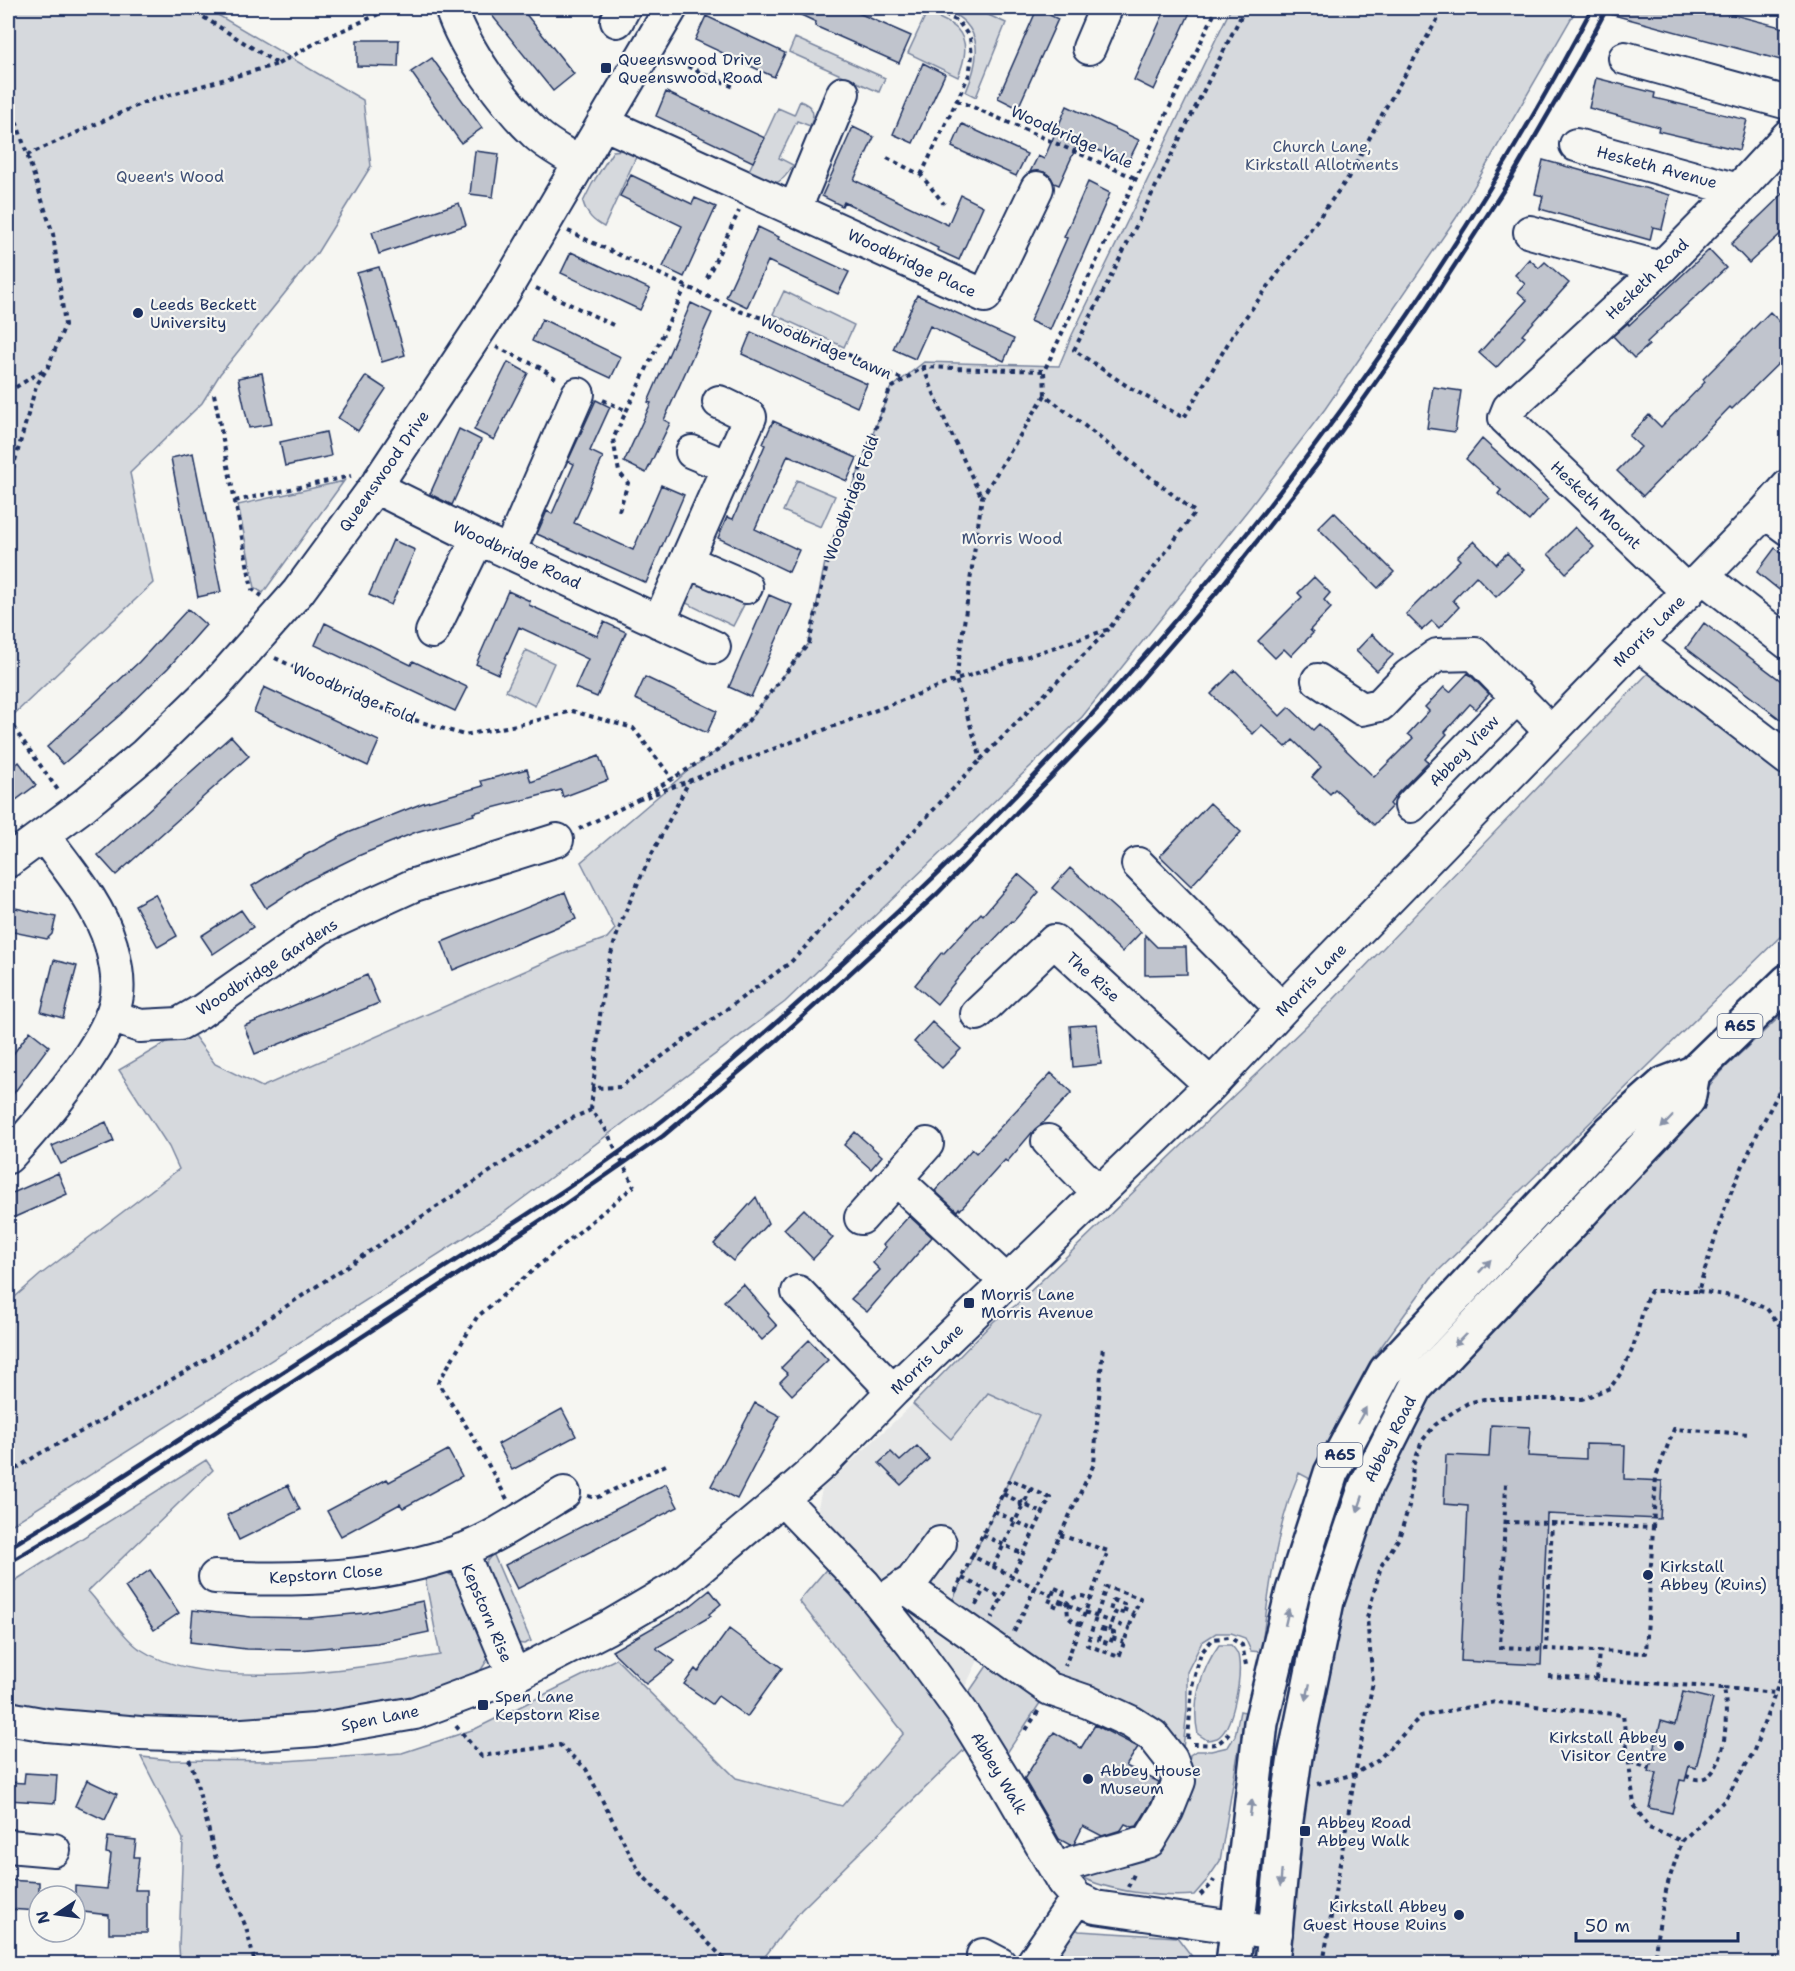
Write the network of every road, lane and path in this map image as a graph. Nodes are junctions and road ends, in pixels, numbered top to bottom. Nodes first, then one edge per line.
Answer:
1 (189, 8) edge
2 (393, 8) edge
3 (451, 8) edge
4 (670, 8) edge
5 (929, 8) edge
6 (1106, 8) edge
7 (1217, 8) edge
8 (1245, 8) edge
9 (1444, 8) edge
10 (645, 47) junction
11 (1089, 48) dead end
12 (1625, 58) dead end
13 (278, 64) junction
14 (734, 87) dead end
15 (843, 93) dead end
16 (8, 96) edge
17 (957, 100) junction
18 (1788, 103) edge
19 (603, 123) junction
20 (1788, 136) edge
21 (1576, 145) dead end
22 (27, 155) junction
23 (887, 158) dead end
24 (580, 164) junction
25 (921, 175) junction
26 (1135, 178) junction
27 (1037, 188) dead end
28 (749, 189) junction
29 (1738, 190) junction
30 (944, 204) dead end
31 (795, 209) junction
32 (546, 221) junction
33 (1530, 232) dead end
34 (1661, 267) junction
35 (513, 276) junction
36 (707, 278) dead end
37 (686, 286) junction
38 (614, 325) dead end
39 (474, 336) junction
40 (923, 367) junction
41 (48, 368) junction
42 (1044, 371) junction
43 (902, 380) junction
44 (8, 392) edge
45 (214, 394) dead end
46 (578, 394) junction
47 (1045, 395) junction
48 (719, 402) dead end
49 (627, 411) junction
50 (1505, 418) joint
51 (692, 452) dead end
52 (728, 467) junction
53 (8, 486) edge
54 (1788, 486) edge
55 (375, 487) junction
56 (982, 497) junction
57 (235, 501) junction
58 (619, 511) dead end
59 (1776, 520) edge
60 (478, 538) junction
61 (508, 552) junction
62 (686, 561) junction
63 (1695, 584) junction
64 (746, 587) dead end
65 (282, 611) junction
66 (659, 622) junction
67 (1109, 629) junction
68 (432, 632) dead end
69 (1637, 643) junction
70 (1788, 643) edge
71 (251, 647) junction
72 (714, 647) dead end
73 (956, 680) junction
74 (1318, 680) dead end
75 (1518, 696) junction
76 (8, 720) edge
77 (1551, 732) junction
78 (981, 759) junction
79 (1788, 759) edge
80 (673, 779) junction
81 (689, 781) junction
82 (638, 800) junction
83 (1411, 806) dead end
84 (74, 813) junction
85 (44, 836) junction
86 (557, 840) joint
87 (8, 861) edge
88 (1138, 864) dead end
89 (1788, 981) edge
90 (1282, 1009) junction
91 (977, 1014) dead end
92 (111, 1016) junction
93 (1693, 1072) junction
94 (1788, 1075) edge
95 (1211, 1085) junction
96 (593, 1088) junction
97 (591, 1110) junction
98 (1048, 1141) dead end
99 (927, 1144) dead end
100 (8, 1157) edge
101 (896, 1179) junction
102 (1099, 1193) junction
103 (861, 1218) dead end
104 (1006, 1282) junction
105 (1698, 1291) junction
106 (798, 1292) dead end
107 (1788, 1336) edge
108 (1103, 1345) dead end
109 (893, 1391) junction
110 (1749, 1434) dead end
111 (823, 1462) joint
112 (666, 1465) dead end
113 (8, 1474) edge
114 (1506, 1482) dead end
115 (1031, 1489) junction
116 (564, 1493) joint
117 (1003, 1494) junction
118 (783, 1499) junction
119 (1024, 1504) junction
120 (994, 1511) junction
121 (1043, 1513) junction
122 (519, 1520) junction
123 (1015, 1521) junction
124 (1505, 1522) junction
125 (1552, 1523) junction
126 (1653, 1528) junction
127 (1034, 1530) junction
128 (983, 1534) junction
129 (1060, 1535) junction
130 (940, 1543) dead end
131 (1004, 1545) junction
132 (461, 1550) junction
133 (1023, 1554) junction
134 (972, 1556) junction
135 (993, 1567) junction
136 (1012, 1576) junction
137 (215, 1577) dead end
138 (962, 1578) junction
139 (1035, 1587) junction
140 (984, 1589) junction
141 (1123, 1593) junction
142 (892, 1594) junction
143 (1052, 1596) junction
144 (1002, 1598) junction
145 (952, 1599) dead end
146 (1060, 1600) junction
147 (1090, 1600) junction
148 (1101, 1602) junction
149 (1120, 1602) junction
150 (1068, 1604) junction
151 (1112, 1605) junction
152 (1123, 1609) junction
153 (973, 1611) dead end
154 (1085, 1613) junction
155 (1115, 1613) junction
156 (1134, 1613) junction
157 (982, 1616) dead end
158 (1096, 1617) junction
159 (1112, 1622) junction
160 (1081, 1624) junction
161 (1129, 1628) junction
162 (1091, 1631) junction
163 (1109, 1631) junction
164 (1101, 1634) junction
165 (1112, 1638) junction
166 (1010, 1639) dead end
167 (1104, 1642) junction
168 (1124, 1642) junction
169 (1546, 1649) junction
170 (1101, 1650) junction
171 (1599, 1650) junction
172 (1788, 1659) edge
173 (1245, 1672) dead end
174 (514, 1676) junction
175 (1548, 1676) dead end
176 (1597, 1679) junction
177 (1724, 1688) junction
178 (1056, 1691) junction
179 (1775, 1693) junction
180 (8, 1718) edge
181 (456, 1725) dead end
182 (1234, 1726) dead end
183 (189, 1759) dead end
184 (1630, 1762) junction
185 (1650, 1768) dead end
186 (1355, 1774) junction
187 (1686, 1776) dead end
188 (1312, 1786) dead end
189 (1149, 1841) junction
190 (1682, 1841) junction
191 (8, 1846) edge
192 (61, 1848) dead end
193 (1057, 1872) junction
194 (1077, 1898) junction
195 (1119, 1910) junction
196 (1236, 1928) junction
197 (1274, 1948) edge
198 (255, 1964) edge
199 (729, 1964) edge
200 (1032, 1964) edge
201 (1233, 1964) edge
202 (1323, 1964) edge
203 (1654, 1964) edge

1 - 13 path
2 - 13 path
3 - 24 street
4 - 10 street, Queenswood Drive
5 - 17 path
6 - 11 street
7 - 26 path, Woodbridge Vale
8 - 9 path
10 - 14 path
10 - 19 street, Queenswood Drive
12 - 18 street
13 - 22 path
15 - 31 street
16 - 22 path
17 - 25 path
17 - 26 path, Woodbridge Vale
19 - 24 street, Queenswood Drive
19 - 28 street, Woodbridge Place
20 - 29 street, Hesketh Road
21 - 29 street, Hesketh Avenue
22 - 41 path
23 - 25 path
24 - 32 street, Queenswood Drive
25 - 30 path
26 - 42 path
27 - 31 street, Woodbridge Place
28 - 31 street, Woodbridge Place
28 - 36 path
29 - 34 street, Hesketh Road
32 - 35 street, Queenswood Drive
32 - 37 path, Woodbridge Lawn
33 - 34 street
34 - 50 street, Hesketh Road
35 - 38 path
35 - 39 street, Queenswood Drive
37 - 43 path, Woodbridge Lawn
37 - 49 path
39 - 46 path
39 - 55 street, Queenswood Drive
40 - 42 path
40 - 43 path, Woodbridge Lawn
40 - 56 path
41 - 44 path
41 - 53 path
42 - 47 path
43 - 80 path, Woodbridge Fold
45 - 57 path
46 - 49 path
46 - 61 street
47 - 56 path
47 - 67 path
48 - 52 street
49 - 58 path
50 - 63 street, Hesketh Mount
51 - 52 street
52 - 62 street
54 - 59 street, Morris Lane
55 - 57 path
55 - 60 street, Woodbridge Road
55 - 65 street, Queenswood Drive
56 - 73 path
57 - 65 path
59 - 63 street, Morris Lane
60 - 61 street, Woodbridge Road
60 - 68 street
61 - 66 street, Woodbridge Road
62 - 64 street
62 - 66 street
63 - 69 street, Morris Lane
63 - 70 street, Hesketh Mount
65 - 71 street, Queenswood Drive
66 - 72 street, Woodbridge Road
67 - 73 path
67 - 78 path
69 - 77 street, Morris Lane
69 - 79 street
71 - 80 path, Woodbridge Fold
71 - 84 street, Queenswood Drive
73 - 78 path
73 - 81 path
74 - 75 street
75 - 77 street
75 - 83 street, Abbey View
76 - 84 path
77 - 90 street, Morris Lane
78 - 96 path
80 - 82 path
81 - 82 path
81 - 96 path
82 - 86 path
84 - 85 street, Queenswood Drive
85 - 87 street, Queenswood Drive
85 - 92 street
86 - 92 street, Woodbridge Gardens
88 - 90 street
89 - 93 main road, A65
90 - 95 street, Morris Lane
91 - 95 street, The Rise
92 - 100 street
196 -> 93 main road, A65
93 -> 197 main road, Abbey Road / A65
94 - 105 path
95 - 102 street, Morris Lane
96 - 97 path
97 - 113 path
97 - 122 path, bridge
98 - 102 street
99 - 101 street
101 - 103 street
101 - 104 street
102 - 104 street, Morris Lane
104 - 109 street, Morris Lane
105 - 107 path
105 - 186 path
106 - 109 street
108 - 129 path
109 - 111 street, Morris Lane
110 - 126 path
111 - 118 street, Spen Lane
112 - 116 path
114 - 124 path
115 - 117 path
115 - 119 path
115 - 121 path
116 - 122 street, Kepstorn Close
117 - 119 path
117 - 120 path
118 - 142 street, Abbey Walk
118 - 174 street, Spen Lane
119 - 121 path
119 - 123 path
120 - 123 path
120 - 128 path
121 - 127 path
122 - 132 street, Kepstorn Close
123 - 127 path
123 - 131 path
124 - 125 path
124 - 169 path
125 - 126 path
125 - 169 path
126 - 171 path
127 - 133 path
128 - 131 path
128 - 134 path
129 - 139 path
129 - 147 path
130 - 142 street
131 - 133 path
131 - 135 path
132 - 137 street, Kepstorn Close
132 - 174 street, Kepstorn Rise
133 - 136 path
134 - 135 path
134 - 138 path
135 - 136 path
136 - 139 path
136 - 144 path
138 - 140 path
138 - 145 path
139 - 143 path
139 - 166 path
140 - 144 path
140 - 153 path
141 - 148 path
141 - 149 path
141 - 156 path
142 - 178 street
142 - 193 street, Abbey Walk
143 - 146 path
143 - 146 path
144 - 157 path
146 - 150 path
147 - 150 path
147 - 154 path
148 - 151 path
148 - 158 path
149 - 151 path
149 - 152 path
150 - 154 path
150 - 160 path
151 - 155 path
152 - 155 path
152 - 156 path
154 - 158 path
154 - 160 path
155 - 159 path
156 - 161 path
158 - 159 path
158 - 162 path
159 - 161 path
159 - 163 path
160 - 178 path
161 - 168 path
162 - 164 path
162 - 170 path
163 - 164 path
163 - 165 path
164 - 167 path
165 - 167 path
165 - 168 path
167 - 170 path
168 - 170 path
169 - 171 path
171 - 176 path
172 - 179 path
173 - 182 path
174 - 180 street, Spen Lane
175 - 176 path
176 - 177 path
177 - 179 path
177 - 187 path
178 - 189 street
179 - 190 path
181 - 199 path
183 - 198 path
184 - 185 path
184 - 186 path
184 - 190 path
186 - 188 path
186 - 202 path
189 - 193 street
189 - 195 path
190 - 203 path
191 - 192 street
193 - 194 street, Abbey Walk
194 - 195 street
194 - 200 street
195 - 196 street
196 - 197 street
196 - 201 main road, A65

